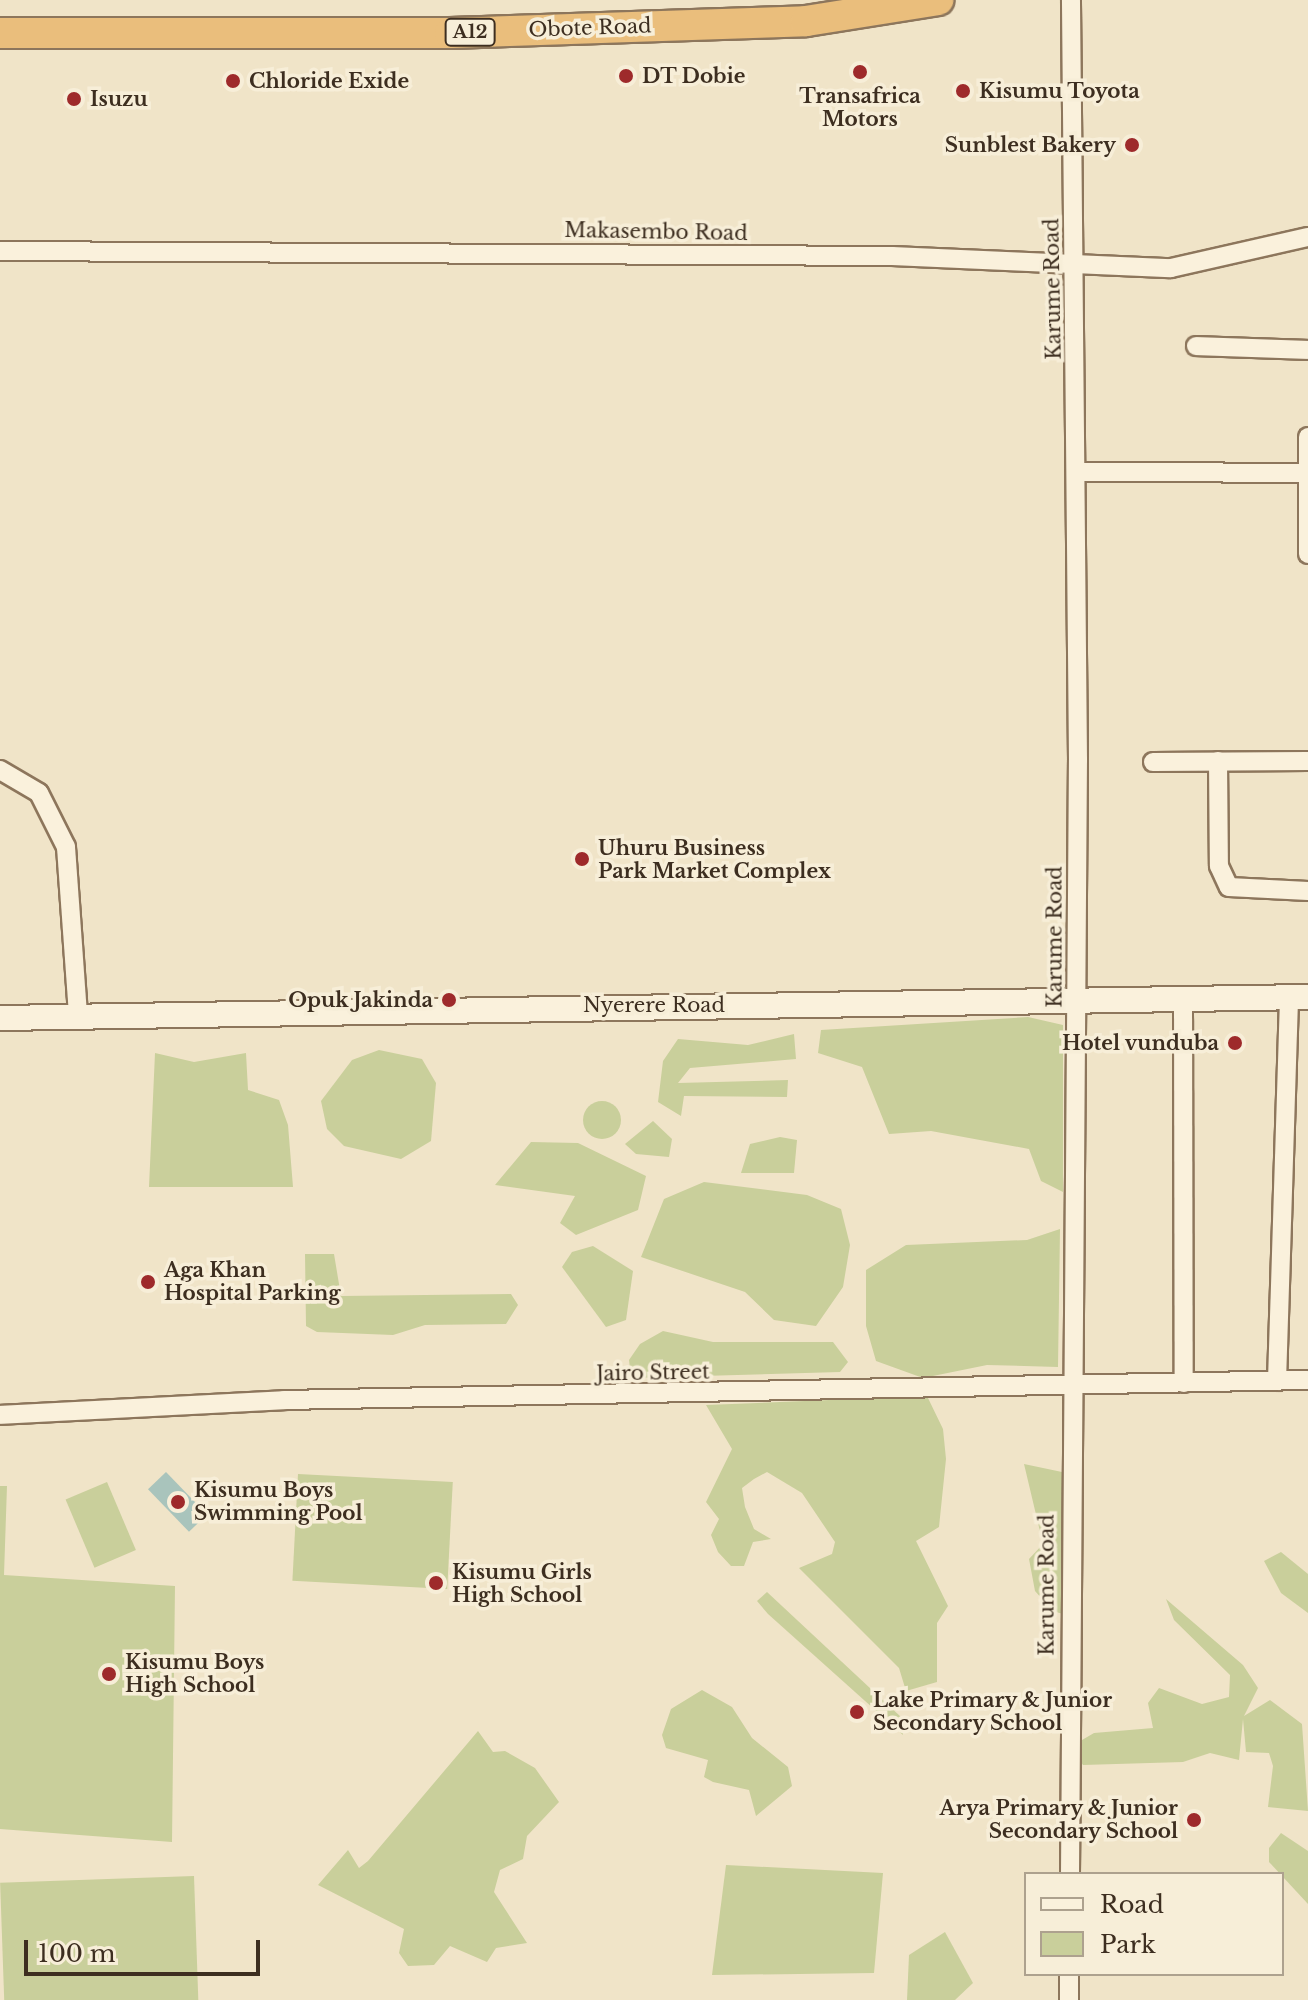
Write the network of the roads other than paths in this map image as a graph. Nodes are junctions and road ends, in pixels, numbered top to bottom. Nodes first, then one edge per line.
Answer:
1 (938, 0) edge
2 (1071, 0) edge
3 (0, 33) edge
4 (1308, 237) edge
5 (0, 251) edge
6 (1074, 262) junction
7 (1196, 346) dead end
8 (1308, 350) edge
9 (1308, 437) edge
10 (1078, 472) junction
11 (1307, 473) edge
12 (1308, 554) edge
13 (1218, 761) junction
14 (1308, 761) edge
15 (1153, 762) dead end
16 (0, 770) edge
17 (1308, 891) edge
18 (1183, 998) junction
19 (1299, 998) edge
20 (1076, 1001) junction
21 (78, 1016) junction
22 (0, 1018) edge
23 (1308, 1380) edge
24 (1277, 1381) junction
25 (1184, 1383) junction
26 (1069, 1385) junction
27 (0, 1415) edge
28 (1070, 1872) edge
29 (1069, 1976) edge
30 (1069, 2000) edge

1 - 3 highway, Obote Road / A12
2 - 6 street, Karume Road
4 - 6 street, Makasembo Road
5 - 6 street, Makasembo Road
6 - 10 street, Karume Road
7 - 8 street
9 - 11 street
10 - 11 street
10 - 20 street, Karume Road
11 - 12 street
13 - 14 street
13 - 15 street
13 - 17 street
16 - 21 street
18 - 19 main road, Nyerere Road
18 - 20 main road, Nyerere Road
18 - 25 street
19 - 24 street
20 - 21 main road, Nyerere Road
20 - 26 street, Karume Road
21 - 22 main road, Nyerere Road
23 - 24 street, Jairo Street
24 - 25 street, Jairo Street
25 - 26 street, Jairo Street
26 - 27 street, Jairo Street
26 - 28 street, Karume Road
29 - 30 street

